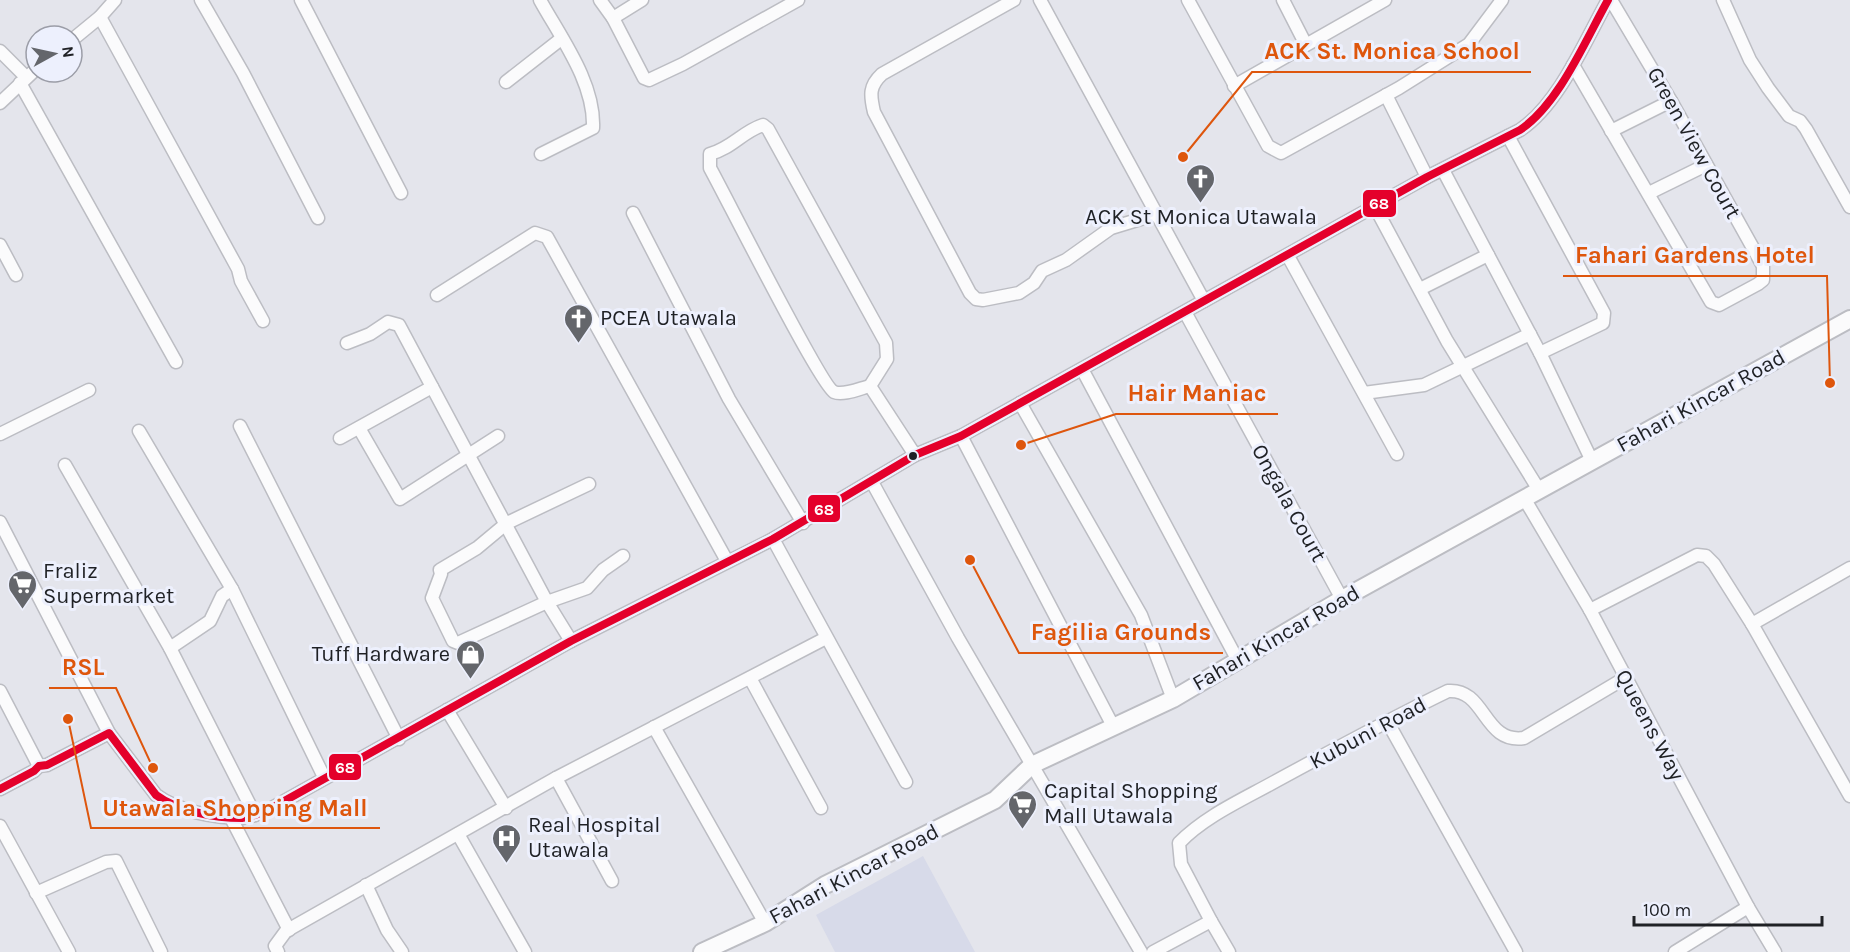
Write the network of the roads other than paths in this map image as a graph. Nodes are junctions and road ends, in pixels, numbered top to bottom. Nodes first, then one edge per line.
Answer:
1 (115, 0) edge
2 (201, 0) edge
3 (301, 0) edge
4 (540, 0) edge
5 (600, 0) edge
6 (642, 0) edge
7 (798, 0) edge
8 (1014, 0) edge
9 (1040, 0) edge
10 (1188, 0) edge
11 (1283, 0) edge
12 (1385, 0) edge
13 (1503, 0) edge
14 (1609, 0) edge
15 (1723, 0) edge
16 (100, 17) junction
17 (614, 18) junction
18 (84, 30) edge
19 (561, 39) junction
20 (1305, 43) junction
21 (0, 51) edge
22 (1573, 65) junction
23 (24, 72) edge
24 (24, 80) edge
25 (506, 82) dead end
26 (32, 84) edge
27 (1234, 86) junction
28 (1386, 95) junction
29 (1671, 101) junction
30 (0, 103) edge
31 (1611, 131) junction
32 (1508, 136) junction
33 (541, 154) dead end
34 (1706, 165) junction
35 (1443, 170) junction
36 (1427, 177) junction
37 (401, 193) dead end
38 (1649, 193) junction
39 (1376, 207) junction
40 (1850, 207) edge
41 (633, 213) dead end
42 (1157, 214) junction
43 (318, 218) dead end
44 (0, 245) edge
45 (1488, 255) junction
46 (1288, 256) junction
47 (16, 275) dead end
48 (1420, 289) junction
49 (437, 295) dead end
50 (1204, 301) junction
51 (1185, 312) junction
52 (1850, 319) edge
53 (263, 321) dead end
54 (1530, 334) junction
55 (347, 342) dead end
56 (1540, 353) junction
57 (176, 362) dead end
58 (1463, 366) junction
59 (1082, 369) junction
60 (870, 386) junction
61 (432, 387) junction
62 (89, 390) dead end
63 (1364, 393) junction
64 (1020, 403) junction
65 (240, 426) dead end
66 (359, 428) junction
67 (139, 431) dead end
68 (0, 434) edge
69 (498, 436) dead end
70 (961, 436) junction
71 (340, 438) dead end
72 (468, 453) junction
73 (1397, 454) dead end
74 (915, 455) junction
75 (1592, 461) junction
76 (65, 465) dead end
77 (872, 482) junction
78 (589, 484) dead end
79 (1539, 490) junction
80 (1524, 498) junction
81 (0, 522) edge
82 (507, 523) junction
83 (803, 523) junction
84 (773, 539) junction
85 (623, 556) dead end
86 (727, 561) junction
87 (1850, 568) edge
88 (232, 589) junction
89 (1342, 599) junction
90 (547, 602) junction
91 (1590, 610) junction
92 (1752, 624) junction
93 (826, 638) junction
94 (571, 641) junction
95 (170, 648) junction
96 (1237, 659) junction
97 (750, 678) junction
98 (1625, 678) junction
99 (0, 691) edge
100 (1173, 699) junction
101 (447, 710) junction
102 (1387, 721) junction
103 (1113, 726) junction
104 (654, 727) junction
105 (109, 733) junction
106 (399, 739) junction
107 (1032, 765) junction
108 (39, 766) junction
109 (324, 777) junction
110 (556, 778) junction
111 (906, 782) dead end
112 (0, 789) edge
113 (1850, 796) edge
114 (506, 808) junction
115 (821, 808) dead end
116 (255, 815) junction
117 (230, 816) junction
118 (0, 826) edge
119 (458, 834) junction
120 (612, 880) dead end
121 (366, 885) junction
122 (36, 893) junction
123 (1748, 907) junction
124 (1211, 921) junction
125 (765, 923) junction
126 (289, 930) junction
127 (69, 952) edge
128 (161, 952) edge
129 (278, 952) edge
130 (402, 952) edge
131 (525, 952) edge
132 (702, 952) edge
133 (1141, 952) edge
134 (1153, 952) edge
135 (1229, 952) edge
136 (1516, 952) edge
137 (1675, 952) edge
138 (1775, 952) edge

1 - 16 street
2 - 43 street
3 - 37 street
4 - 19 street
5 - 17 street
6 - 17 street
7 - 17 street
8 - 42 street
9 - 42 street
10 - 27 street
11 - 20 street
12 - 20 street
13 - 28 street
14 - 22 street
14 - 29 street, Green View Court
15 - 40 street
16 - 18 street
16 - 53 street
19 - 25 street
19 - 33 street
20 - 27 street
21 - 23 street
22 - 31 street, Green View Court
22 - 32 street
24 - 30 street
26 - 57 street
27 - 28 street
28 - 36 street
29 - 31 street
29 - 34 street, Green View Court
31 - 38 street, Green View Court
32 - 35 street
32 - 56 street
34 - 38 street
34 - 38 street, Green View Court
35 - 36 street
35 - 45 street
36 - 39 street
39 - 46 street
39 - 48 street
41 - 83 street
42 - 50 street
44 - 47 street
45 - 48 street
45 - 54 street
46 - 50 street
46 - 63 street
48 - 58 street
49 - 86 street
50 - 51 street
51 - 59 street
51 - 89 street, Ongala Court
52 - 75 street, Fahari Kincar Road
54 - 56 street
54 - 58 street
55 - 61 street
56 - 75 street
58 - 63 street
58 - 79 street
59 - 64 street
59 - 96 street
60 - 60 street
60 - 74 street
61 - 66 street
61 - 72 street
62 - 68 street
63 - 73 street
64 - 70 street
64 - 100 street
65 - 106 street
66 - 71 street
66 - 72 street
67 - 88 street
69 - 72 street
70 - 74 street
70 - 103 street
72 - 82 street
74 - 77 street
75 - 79 street, Fahari Kincar Road
76 - 95 street
77 - 83 street
77 - 107 street
78 - 82 street
79 - 80 street, Fahari Kincar Road
80 - 89 street, Fahari Kincar Road
80 - 91 street, Queens Way
81 - 105 street
82 - 90 street
82 - 90 street
83 - 84 street
84 - 86 street
84 - 93 street
85 - 90 street
86 - 94 street
87 - 92 street
88 - 95 street
88 - 109 street
89 - 96 street, Fahari Kincar Road
90 - 94 street
91 - 92 street
91 - 98 street, Queens Way
92 - 113 street
93 - 97 street
93 - 111 street
94 - 101 street
95 - 116 street
96 - 100 street, Fahari Kincar Road
97 - 104 street
97 - 115 street
98 - 102 street, Kubuni Road
98 - 123 street, Queens Way
99 - 108 street
100 - 103 street, Fahari Kincar Road
101 - 106 street
101 - 114 street
102 - 124 street, Kubuni Road
102 - 136 street
103 - 107 street, Fahari Kincar Road
104 - 110 street
104 - 125 street
105 - 108 street
105 - 117 street
106 - 109 street
107 - 125 street, Fahari Kincar Road
107 - 133 street
108 - 112 street
109 - 116 street
110 - 114 street
110 - 120 street
114 - 119 street
116 - 117 street
117 - 126 street
118 - 122 street
119 - 121 street
119 - 131 street
121 - 126 street
121 - 130 street
122 - 127 street
122 - 128 street
123 - 137 street
123 - 138 street, Queens Way
124 - 134 street
124 - 135 street
125 - 132 street, Fahari Kincar Road
126 - 129 street

